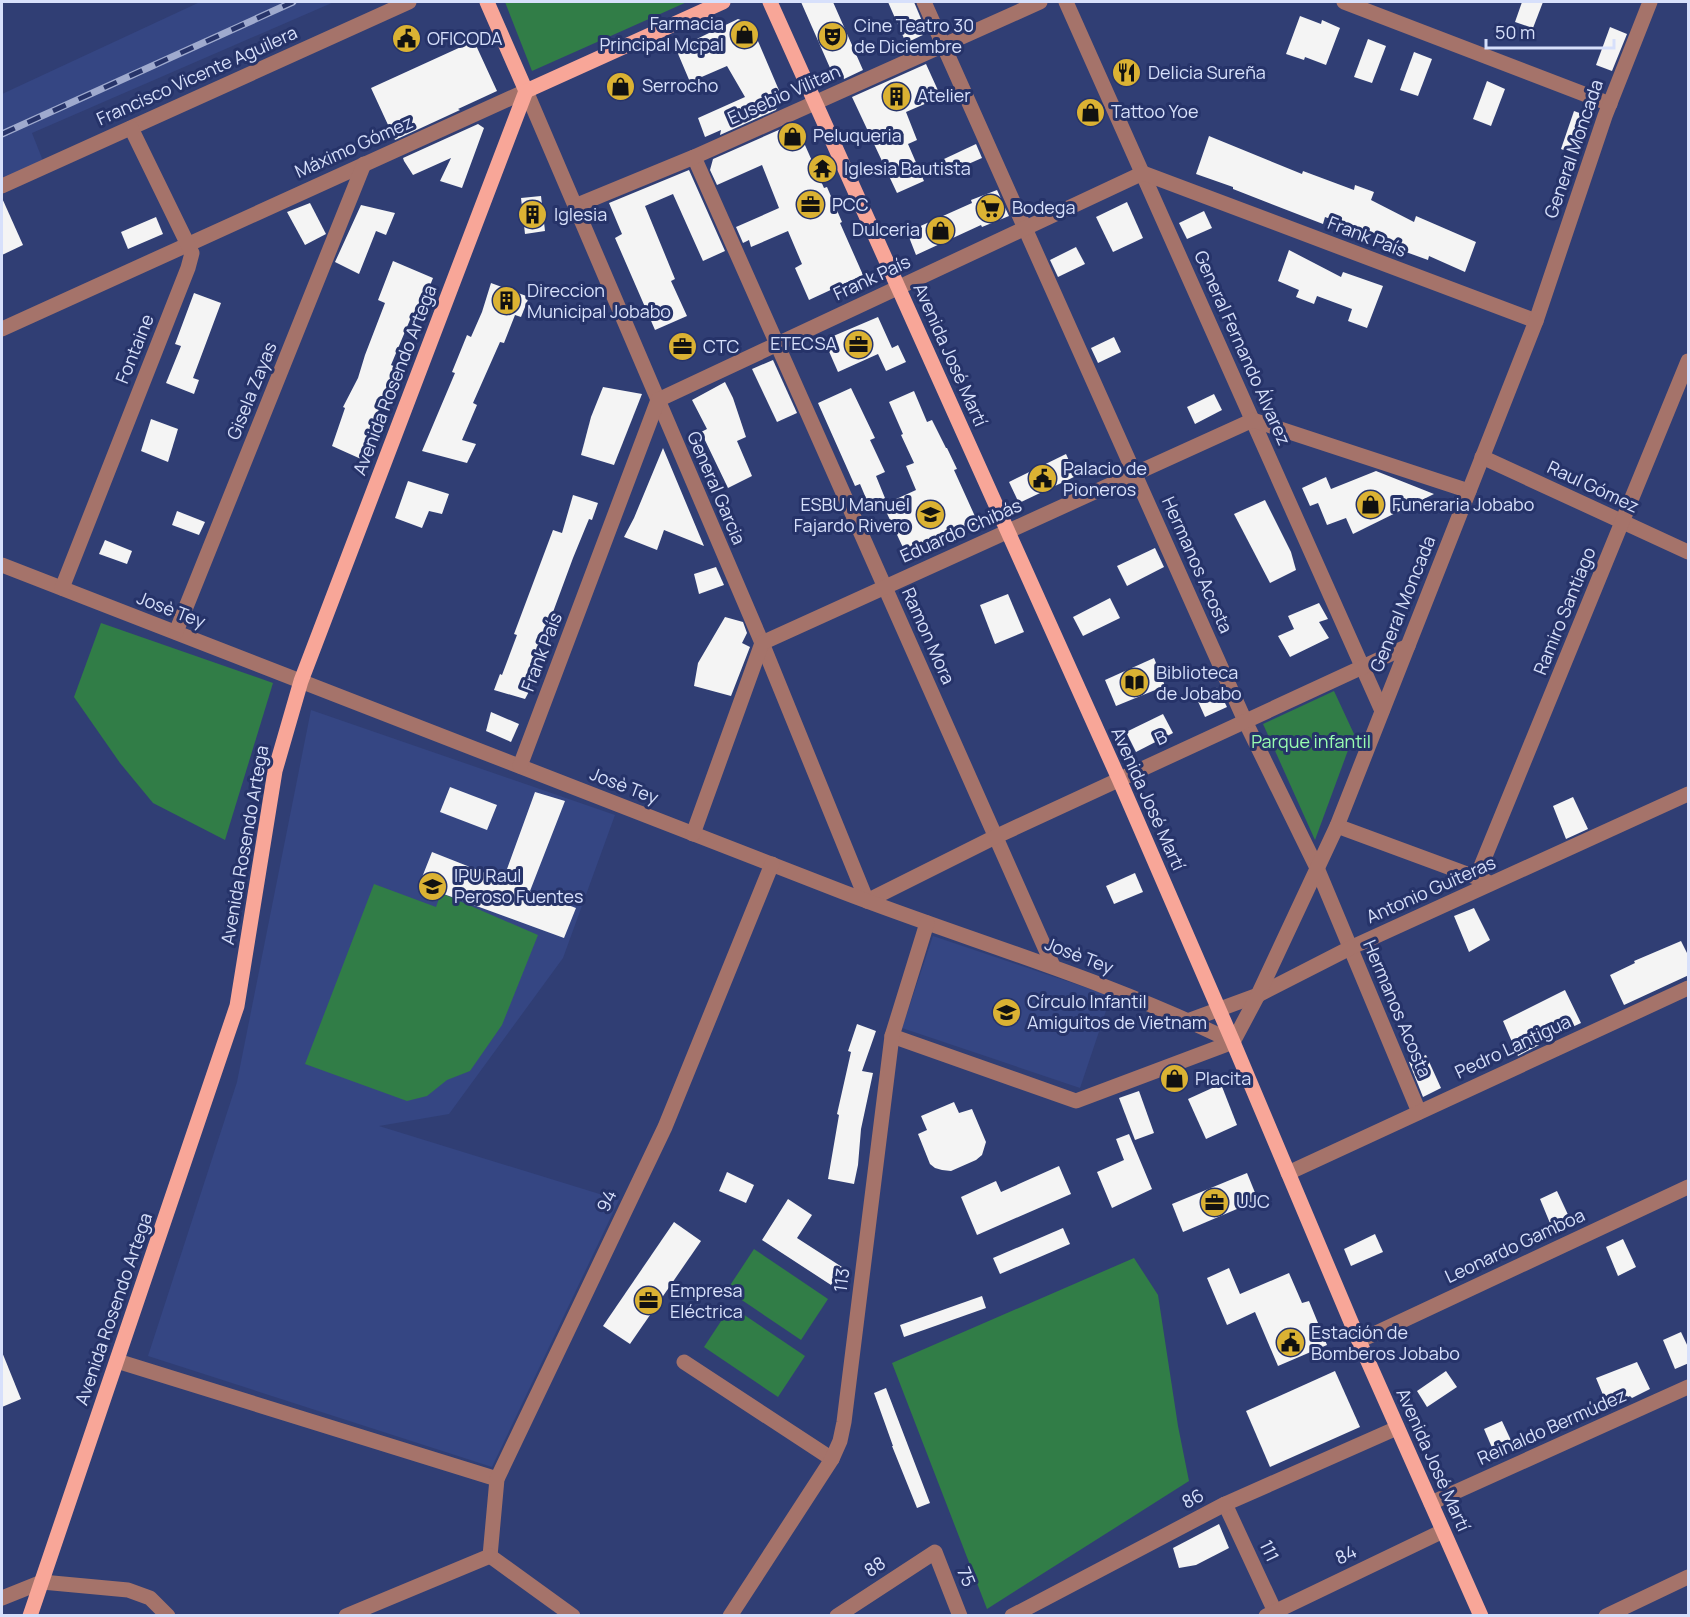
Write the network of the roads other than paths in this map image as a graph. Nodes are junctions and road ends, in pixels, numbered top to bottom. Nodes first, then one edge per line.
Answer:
1 (409, 2) edge
2 (488, 2) edge
3 (723, 2) edge
4 (770, 2) edge
5 (924, 2) edge
6 (1040, 2) edge
7 (1066, 2) edge
8 (1344, 2) edge
9 (1650, 2) edge
10 (943, 44) junction
11 (526, 91) junction
12 (816, 102) junction
13 (1610, 104) junction
14 (131, 128) junction
15 (694, 157) junction
16 (364, 164) junction
17 (1143, 173) junction
18 (2, 186) edge
19 (575, 206) junction
20 (1025, 229) junction
21 (189, 244) junction
22 (899, 288) junction
23 (1536, 321) junction
24 (2, 329) edge
25 (777, 345) junction
26 (1689, 361) edge
27 (658, 400) junction
28 (1253, 420) junction
29 (1482, 457) junction
30 (1134, 473) junction
31 (1469, 491) junction
32 (1623, 522) junction
33 (1008, 531) junction
34 (1689, 552) edge
35 (2, 565) edge
36 (885, 587) junction
37 (62, 588) junction
38 (176, 632) junction
39 (762, 643) junction
40 (1408, 646) junction
41 (1363, 667) junction
42 (301, 681) junction
43 (1382, 711) junction
44 (1245, 721) junction
45 (520, 766) junction
46 (1119, 779) junction
47 (1689, 794) edge
48 (1337, 826) junction
49 (693, 834) junction
50 (995, 837) junction
51 (772, 864) junction
52 (1317, 868) junction
53 (1477, 876) junction
54 (1492, 884) junction
55 (867, 901) junction
56 (927, 923) junction
57 (1350, 948) junction
58 (1053, 966) junction
59 (1689, 988) edge
60 (1258, 995) junction
61 (1218, 1009) junction
62 (1190, 1020) junction
63 (892, 1036) junction
64 (1233, 1042) junction
65 (1419, 1112) junction
66 (1288, 1173) junction
67 (1689, 1187) edge
68 (1359, 1341) junction
69 (117, 1360) junction
70 (684, 1362) dead end
71 (1689, 1387) edge
72 (1397, 1428) junction
73 (832, 1459) junction
74 (497, 1479) junction
75 (1431, 1503) junction
76 (1225, 1504) junction
77 (1443, 1531) junction
78 (935, 1552) joint
79 (490, 1556) junction
80 (1689, 1577) edge
81 (42, 1582) junction
82 (2, 1598) edge
83 (368, 1611) edge
84 (34, 1613) edge
85 (1273, 1614) edge
86 (168, 1616) edge
87 (346, 1616) edge
88 (573, 1616) edge
89 (730, 1616) edge
90 (837, 1616) edge
91 (960, 1616) edge
92 (1012, 1616) edge
93 (1480, 1616) edge
94 (1606, 1616) edge

1 - 14 street, Francisco Vicente Aguilera
2 - 11 main road
3 - 11 main road, Máximo Gómez
4 - 12 main road, Avenida José Martí
5 - 10 street, Hermanos Acosta
6 - 10 street, Eusebio Vilitan
7 - 17 street, General Fernando Álvarez
8 - 13 street
9 - 13 street, General Moncada
10 - 12 street, Eusebio Vilitan
10 - 20 street, Hermanos Acosta
11 - 16 street, Máximo Gómez
11 - 19 street, General Garcia
11 - 42 main road, Avenida Rosendo Artega
12 - 15 street, Eusebio Vilitan
12 - 22 main road, Avenida José Martí
13 - 23 street, General Moncada
14 - 18 street, Francisco Vicente Aguilera
14 - 21 street
15 - 19 street, Eusebio Vilitan
15 - 25 street, Ramon Mora
16 - 21 street, Máximo Gómez
16 - 38 street, Gisela Zayas
17 - 20 street, Frank País
17 - 23 street, Frank País
17 - 28 street, General Fernando Álvarez
19 - 27 street, General Garcia
20 - 22 street, Frank País
20 - 30 street, Hermanos Acosta
21 - 24 street, Máximo Gómez
21 - 37 street, Fontaine
22 - 25 street, Frank País
22 - 33 main road, Avenida José Martí
23 - 29 street, General Moncada
25 - 27 street, Frank País
25 - 36 street, Ramon Mora
26 - 32 street, Ramiro Santiago
27 - 39 street, General Garcia
27 - 45 street, Frank País
28 - 30 street, Eduardo Chibás
28 - 31 street
28 - 41 street, General Fernando Álvarez
29 - 31 street, General Moncada
29 - 32 street, Raul Gómez
30 - 33 street, Eduardo Chibás
30 - 44 street, Hermanos Acosta
31 - 40 street, General Moncada
32 - 34 street, Raul Gómez
32 - 53 street, Ramiro Santiago
33 - 36 street, Eduardo Chibás
33 - 46 main road, Avenida José Martí
35 - 37 street, Josè Tey
36 - 39 street, Eduardo Chibás
36 - 50 street, Ramon Mora
37 - 38 street, Josè Tey
38 - 42 street, Josè Tey
39 - 49 street
39 - 55 street, General Garcia
40 - 41 street, B
40 - 43 street, General Moncada
41 - 43 street, General Fernando Álvarez
41 - 44 street, B
42 - 45 street, Josè Tey
42 - 69 main road, Avenida Rosendo Artega
43 - 48 street, General Moncada
44 - 46 street, B
44 - 52 street, Hermanos Acosta
45 - 49 street, Josè Tey
46 - 50 street, B
46 - 61 main road, Avenida José Martí
47 - 54 street, Antonio Guiteras
48 - 52 street, General Moncada
48 - 53 street
49 - 51 street, Josè Tey
50 - 55 street, B
50 - 58 street, Ramon Mora
51 - 55 street, Josè Tey
51 - 74 street, 94
52 - 57 street, Hermanos Acosta
52 - 60 street, General Moncada
53 - 54 street
54 - 57 street, Antonio Guiteras
55 - 56 street, Josè Tey
56 - 58 street, Josè Tey
56 - 63 street, 113
57 - 60 street, Antonio Guiteras
57 - 65 street, Hermanos Acosta
58 - 62 street, Josè Tey
59 - 65 street, Pedro Lantigua
60 - 61 street, Antonio Guiteras
60 - 64 street, General Moncada
61 - 62 street, Antonio Guiteras
61 - 64 main road, Avenida José Martí
62 - 64 street, Josè Tey
63 - 64 street
63 - 73 street, 113
64 - 66 main road, Avenida José Martí
65 - 66 street, Pedro Lantigua
66 - 68 main road, Avenida José Martí
67 - 68 street, Leonardo Gamboa
68 - 72 main road, Avenida José Martí
69 - 74 street
69 - 81 main road, Avenida Rosendo Artega
70 - 73 street
71 - 75 street, Reinaldo Bermúdez
72 - 75 main road, Avenida José Martí
72 - 76 street, 86
73 - 89 street, 113
74 - 79 street, 94
75 - 77 main road, Avenida José Martí
76 - 85 street, 111
76 - 92 street, 86
77 - 85 street, 84
77 - 93 main road, Avenida José Martí
78 - 90 street, 88
78 - 91 street, 75
79 - 83 street
79 - 88 street
80 - 94 street
81 - 82 street
81 - 84 main road, Avenida Rosendo Artega
81 - 86 street
83 - 87 street

